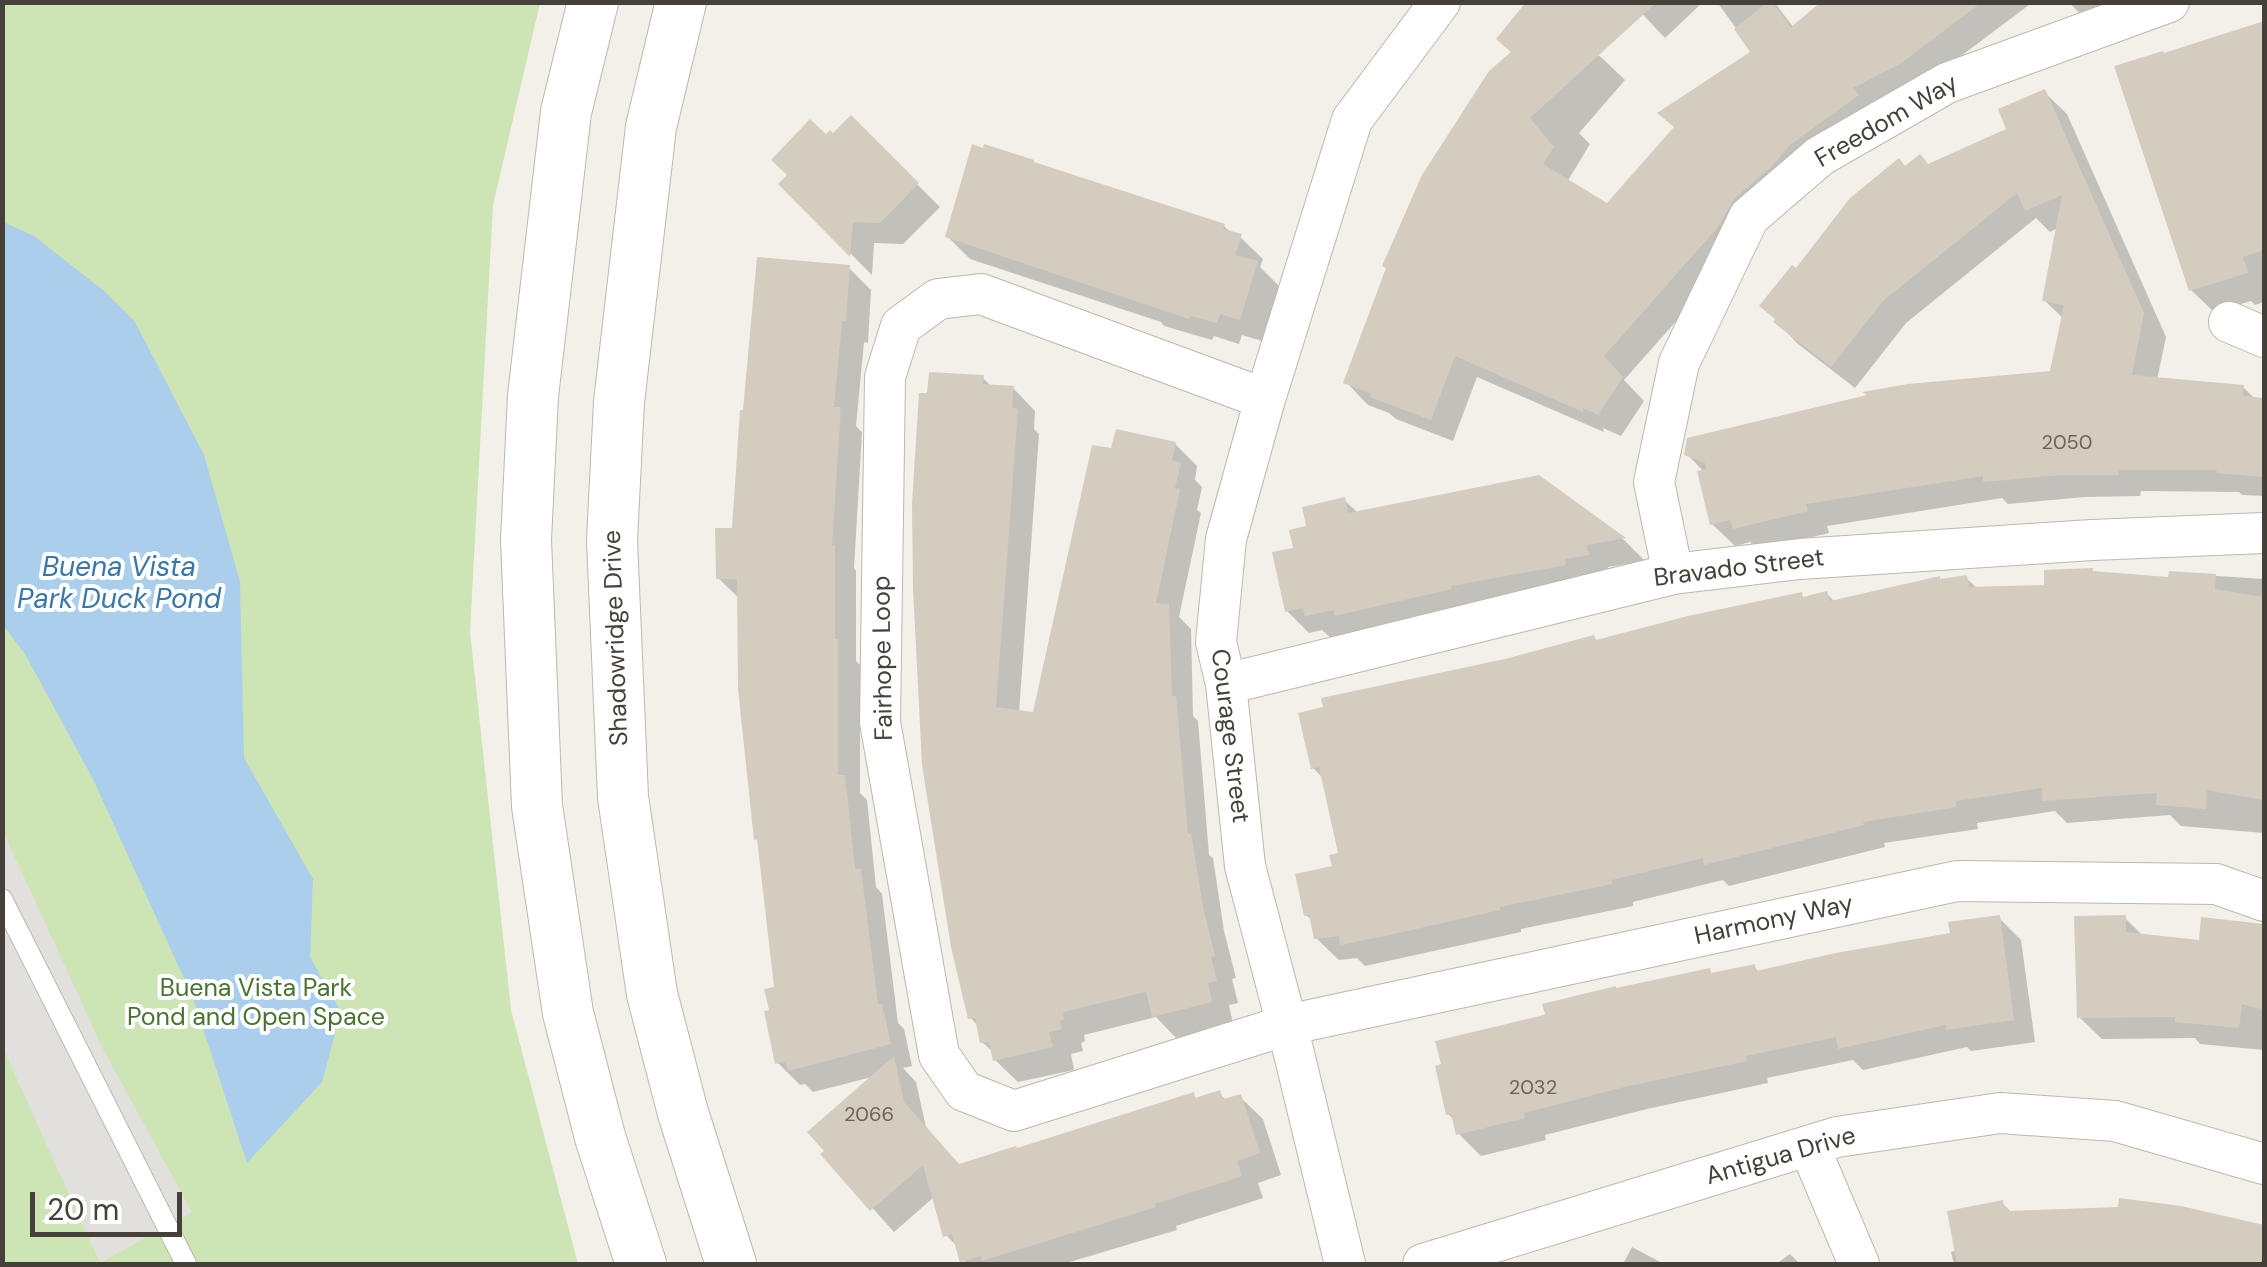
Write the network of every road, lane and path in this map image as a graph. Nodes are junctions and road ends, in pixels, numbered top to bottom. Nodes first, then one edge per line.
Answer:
1 (593, 2) edge
2 (680, 2) edge
3 (1440, 2) edge
4 (2168, 2) edge
5 (1265, 399) junction
6 (2264, 533) edge
7 (1673, 574) junction
8 (1226, 684) junction
9 (2, 899) edge
10 (2264, 900) edge
11 (1287, 1025) junction
12 (1809, 1146) junction
13 (2264, 1164) edge
14 (186, 1264) edge
15 (641, 1264) edge
16 (731, 1264) edge
17 (1345, 1264) edge
18 (1423, 1264) edge
19 (1859, 1264) edge

1 - 15 street
2 - 16 street, Shadowridge Drive
3 - 5 street, Courage Street
4 - 7 street, Freedom Way
5 - 8 street, Courage Street
5 - 11 street, Fairhope Loop
6 - 7 street, Bravado Street
7 - 8 street, Bravado Street
8 - 11 street, Courage Street
9 - 14 lane
10 - 11 street, Harmony Way
11 - 17 street, Courage Street
12 - 13 street, Antigua Drive
12 - 18 street, Antigua Drive
12 - 19 street

